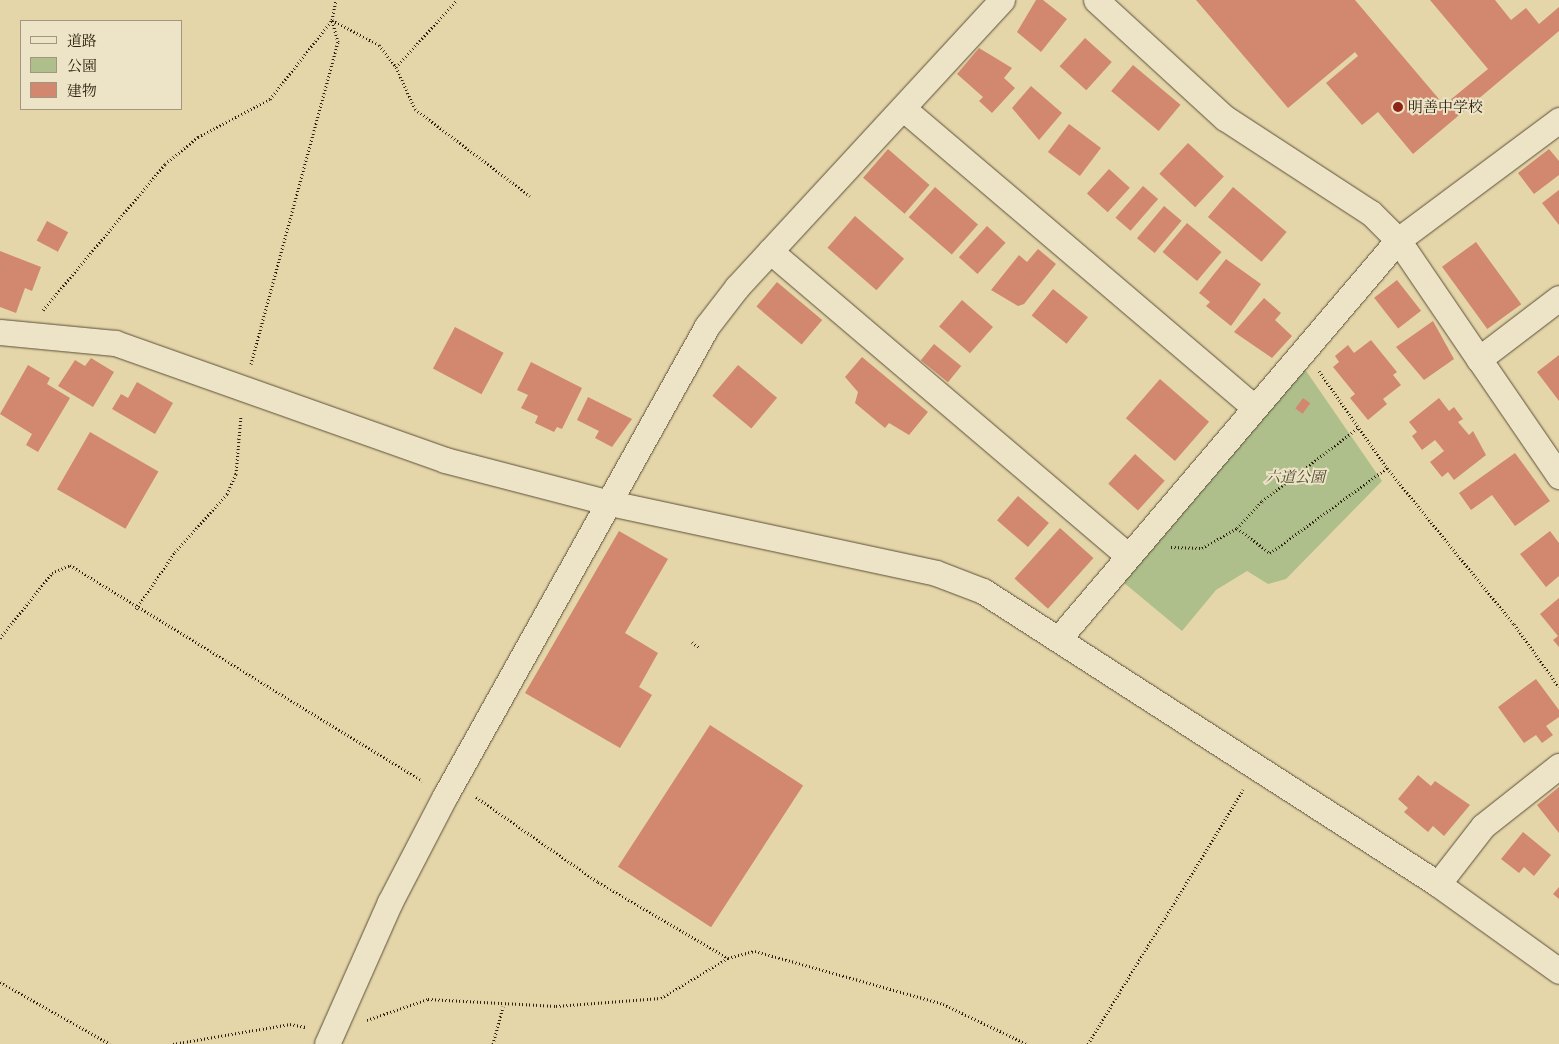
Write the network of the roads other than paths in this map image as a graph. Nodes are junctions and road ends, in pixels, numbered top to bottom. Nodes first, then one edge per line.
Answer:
1 (1002, 0) edge
2 (1096, 0) edge
3 (904, 110) junction
4 (1559, 120) edge
5 (1398, 240) junction
6 (770, 251) junction
7 (1559, 298) edge
8 (10, 333) edge
9 (1479, 359) junction
10 (1254, 406) junction
11 (1559, 476) edge
12 (610, 503) junction
13 (1127, 555) junction
14 (1060, 637) junction
15 (1559, 766) edge
16 (1438, 884) junction
17 (1559, 971) edge
18 (330, 1038) edge

1 - 3 street
2 - 5 street
3 - 6 street
3 - 10 street
4 - 5 street
5 - 9 street
5 - 10 street
6 - 12 street
6 - 13 street
7 - 9 street
8 - 12 street
9 - 11 street
10 - 13 street
12 - 14 street
12 - 18 street
13 - 14 street
14 - 16 street
15 - 16 street
16 - 17 street

